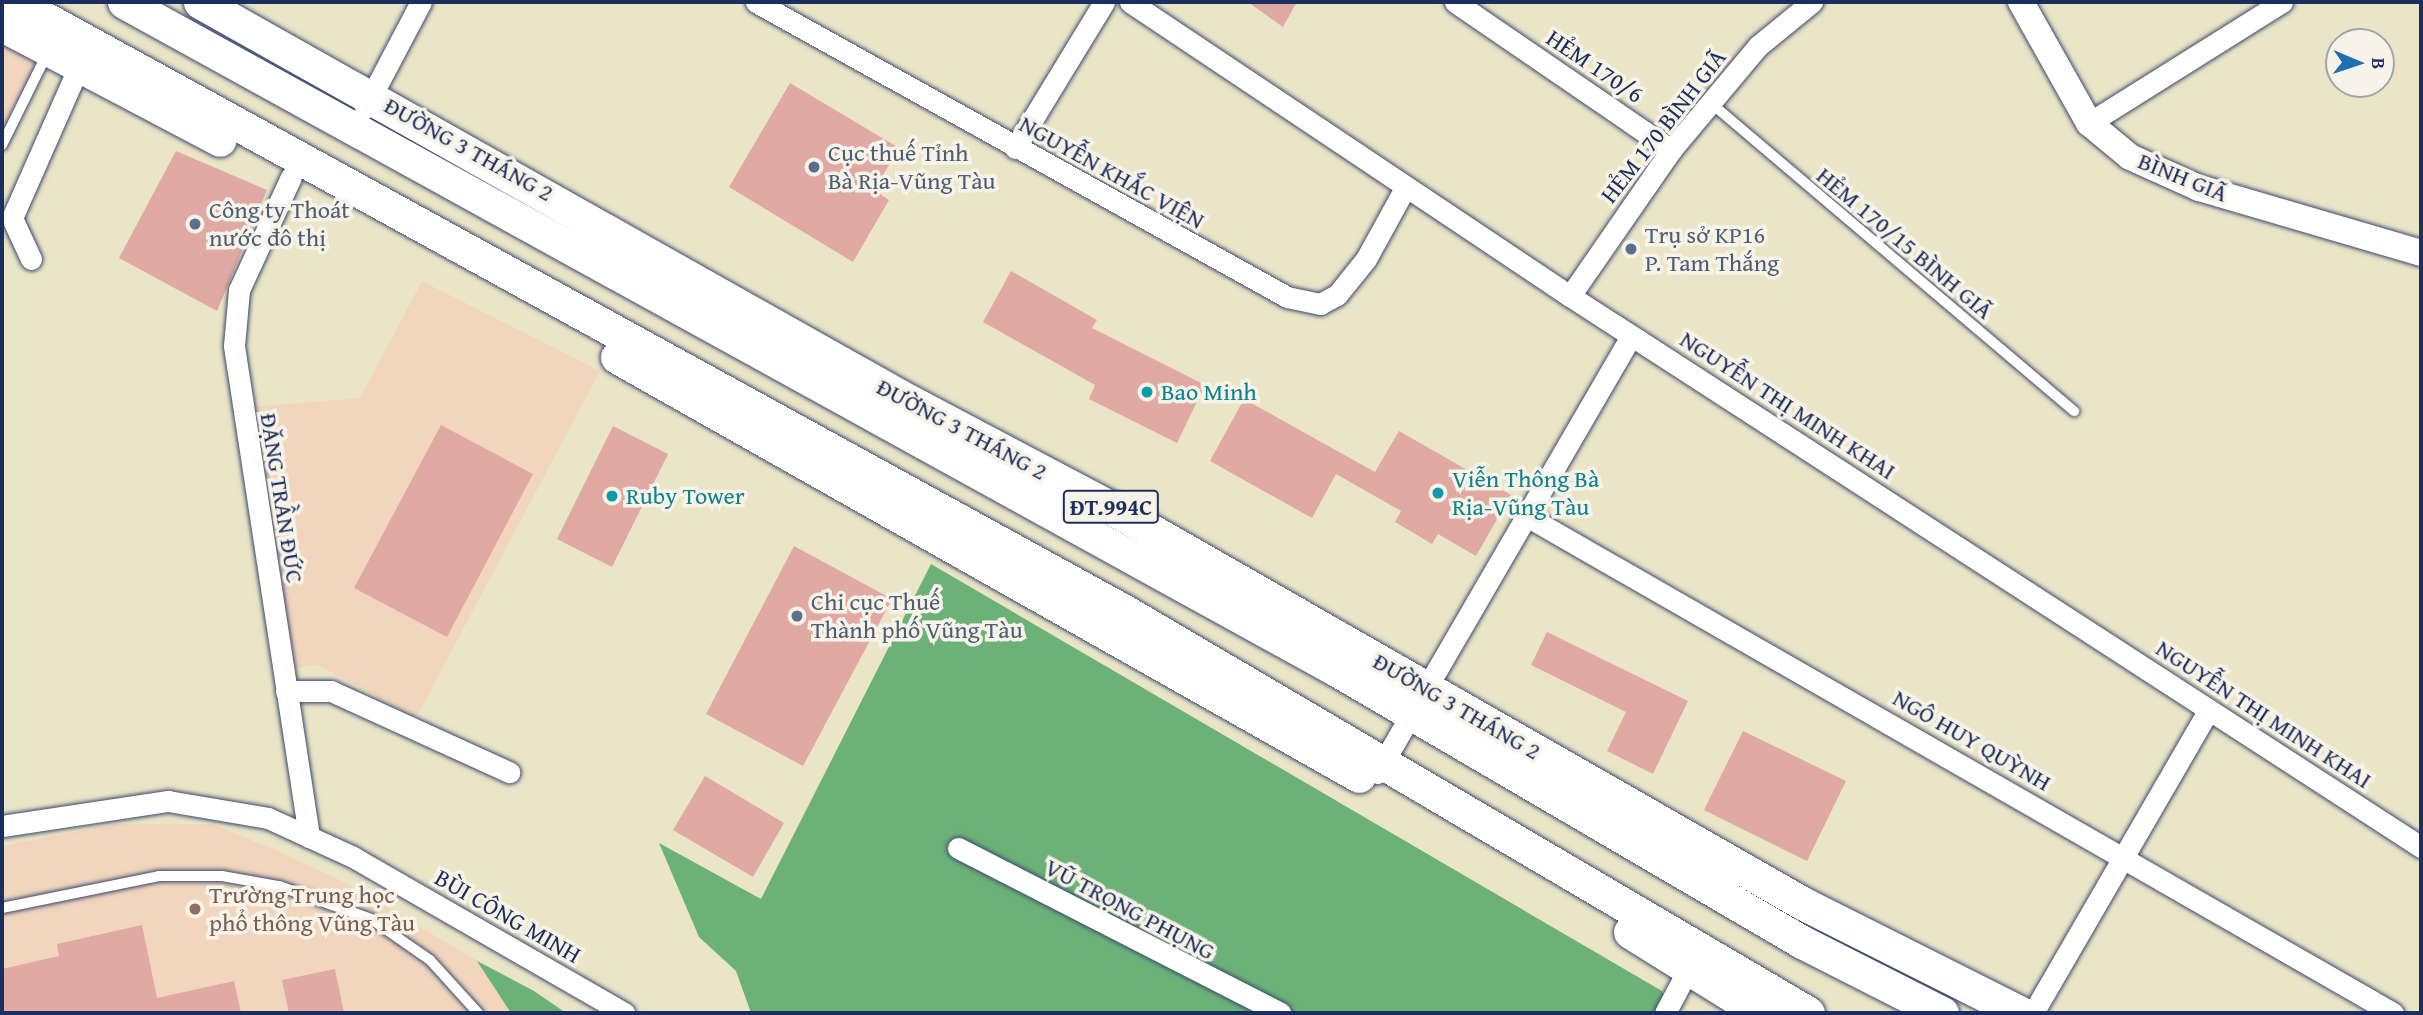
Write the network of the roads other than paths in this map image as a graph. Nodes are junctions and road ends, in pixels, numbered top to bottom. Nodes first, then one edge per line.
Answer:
1 (15, 2) edge
2 (124, 2) edge
3 (200, 2) edge
4 (421, 2) edge
5 (756, 2) edge
6 (1104, 2) edge
7 (1130, 2) edge
8 (1455, 2) edge
9 (1812, 2) edge
10 (2282, 2) edge
11 (2025, 3) edge
12 (2, 25) edge
13 (54, 38) junction
14 (79, 66) junction
15 (368, 92) junction
16 (1712, 104) junction
17 (2089, 123) junction
18 (360, 131) junction
19 (2, 145) edge
20 (1015, 148) junction
21 (1671, 150) junction
22 (291, 177) junction
23 (333, 188) junction
24 (1405, 188) junction
25 (2421, 253) edge
26 (31, 259) dead end
27 (1570, 296) junction
28 (1631, 336) junction
29 (2074, 411) dead end
30 (1523, 514) junction
31 (286, 691) junction
32 (1418, 700) junction
33 (2207, 711) junction
34 (509, 772) dead end
35 (1376, 774) junction
36 (2, 826) edge
37 (309, 836) junction
38 (2421, 847) edge
39 (958, 848) dead end
40 (2127, 858) junction
41 (1734, 883) junction
42 (2, 908) edge
43 (1682, 957) junction
44 (478, 1013) edge
45 (624, 1013) edge
46 (1280, 1013) edge
47 (1665, 1013) edge
48 (1760, 1013) edge
49 (1808, 1013) edge
50 (1942, 1013) edge
51 (2021, 1013) edge
52 (2033, 1013) edge
53 (2393, 1013) edge

1 - 13 main road
2 - 18 main road, ĐƯỜNG 3 THÁNG 2 / ĐT.994C
3 - 15 main road, ĐƯỜNG 3 THÁNG 2 / ĐT.994C
4 - 15 street
5 - 20 street, NGUYỄN KHẮC VIỆN
6 - 20 street
7 - 24 street, NGUYỄN THỊ MINH KHAI
8 - 21 street, HẺM 170/6
9 - 16 street, HẺM 170 BÌNH GIÃ
10 - 17 street
11 - 17 street, BÌNH GIÃ
12 - 13 main road
13 - 14 main road
13 - 19 lane
13 - 23 main road
14 - 22 main road
14 - 26 street
15 - 18 street
15 - 32 main road, ĐƯỜNG 3 THÁNG 2 / ĐT.994C
16 - 21 street, HẺM 170 BÌNH GIÃ
16 - 29 lane, HẺM 170/15 BÌNH GIÃ
17 - 25 street, BÌNH GIÃ
18 - 32 main road, ĐƯỜNG 3 THÁNG 2 / ĐT.994C
20 - 24 street, NGUYỄN KHẮC VIỆN
21 - 27 street, HẺM 170 BÌNH GIÃ
22 - 23 main road
22 - 31 street, ĐẶNG TRẦN ĐỨC
23 - 35 main road
24 - 27 street, NGUYỄN THỊ MINH KHAI
27 - 28 street, NGUYỄN THỊ MINH KHAI
28 - 30 street
28 - 33 street, NGUYỄN THỊ MINH KHAI
30 - 32 street
30 - 40 street, NGÔ HUY QUỲNH
31 - 34 street
31 - 37 street, ĐẶNG TRẦN ĐỨC
32 - 35 street
32 - 41 main road, ĐƯỜNG 3 THÁNG 2 / ĐT.994C
33 - 38 street, NGUYỄN THỊ MINH KHAI
33 - 40 street
35 - 43 main road
36 - 37 street, BÙI CÔNG MINH
37 - 45 street, BÙI CÔNG MINH
39 - 46 street, VŨ TRỌNG PHỤNG
40 - 52 street
40 - 53 street, NGÔ HUY QUỲNH
41 - 50 main road, ĐƯỜNG 3 THÁNG 2 / ĐT.994C
41 - 51 main road, ĐƯỜNG 3 THÁNG 2 / ĐT.994C
42 - 44 lane
43 - 47 street
43 - 48 main road
43 - 49 main road

